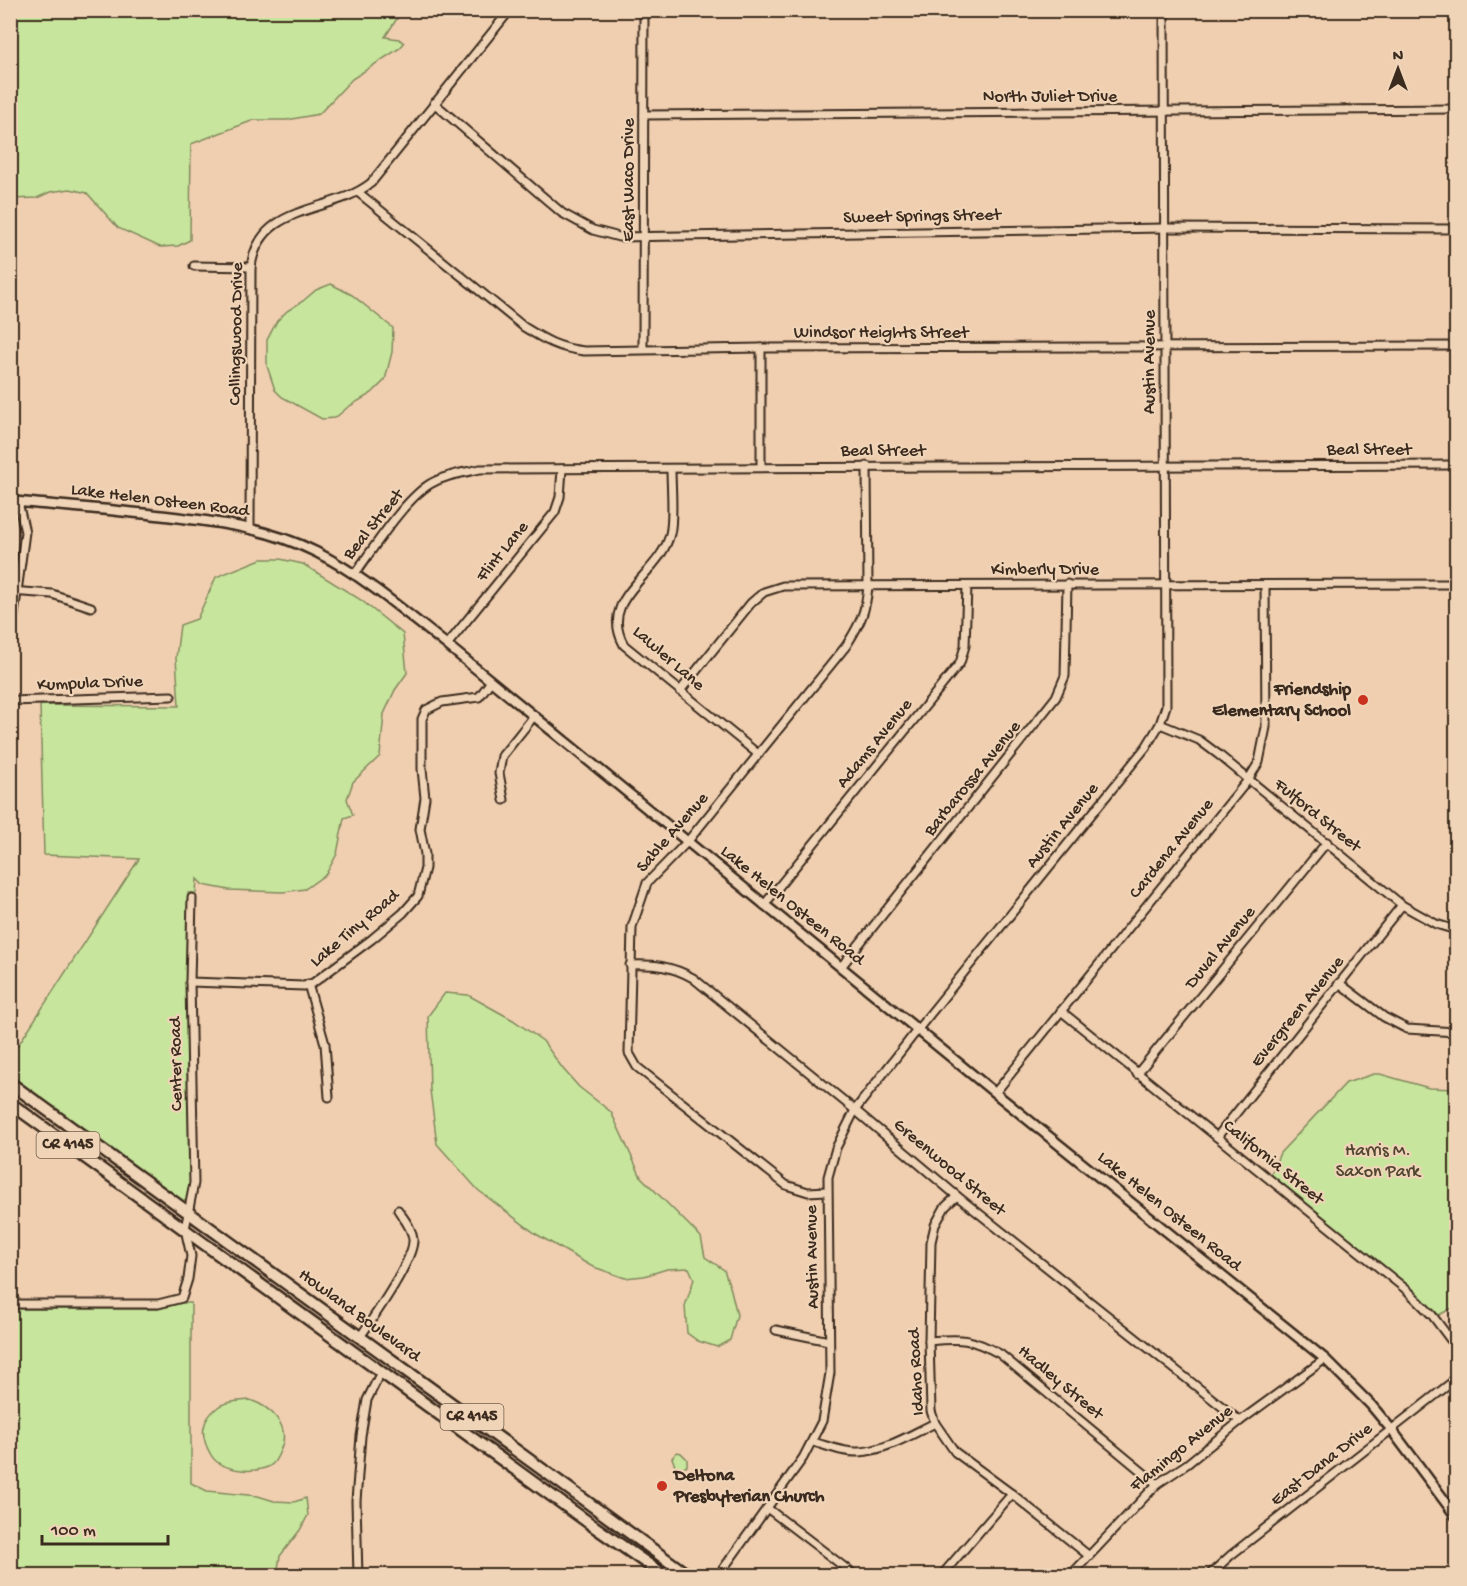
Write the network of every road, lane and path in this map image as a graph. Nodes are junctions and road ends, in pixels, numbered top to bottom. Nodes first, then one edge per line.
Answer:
1 (510, 10) edge
2 (644, 10) edge
3 (1164, 10) edge
4 (434, 103) junction
5 (1456, 109) edge
6 (1165, 111) junction
7 (644, 115) junction
8 (359, 193) junction
9 (1165, 228) junction
10 (1456, 229) edge
11 (644, 237) junction
12 (194, 266) dead end
13 (251, 267) junction
14 (1456, 346) edge
15 (761, 348) junction
16 (1166, 348) junction
17 (643, 349) junction
18 (1164, 465) junction
19 (1456, 465) edge
20 (867, 466) junction
21 (761, 467) junction
22 (562, 469) junction
23 (671, 469) junction
24 (14, 502) edge
25 (250, 528) junction
26 (354, 575) junction
27 (1067, 584) junction
28 (1165, 585) junction
29 (1265, 585) junction
30 (1456, 585) edge
31 (868, 586) junction
32 (968, 586) junction
33 (14, 591) edge
34 (92, 607) dead end
35 (10, 624) edge
36 (447, 645) junction
37 (490, 681) junction
38 (680, 691) junction
39 (171, 696) dead end
40 (10, 701) edge
41 (534, 716) junction
42 (1160, 724) junction
43 (758, 754) junction
44 (1248, 780) junction
45 (504, 800) dead end
46 (688, 841) junction
47 (1327, 842) junction
48 (192, 898) dead end
49 (764, 904) junction
50 (1402, 905) junction
51 (1456, 930) edge
52 (630, 964) junction
53 (841, 968) junction
54 (190, 982) junction
55 (1340, 983) junction
56 (308, 984) junction
57 (1061, 1011) junction
58 (918, 1029) junction
59 (1456, 1032) edge
60 (1137, 1074) junction
61 (10, 1083) edge
62 (995, 1093) junction
63 (329, 1097) dead end
64 (10, 1103) edge
65 (855, 1110) junction
66 (1217, 1137) junction
67 (828, 1191) junction
68 (957, 1196) junction
69 (398, 1210) dead end
70 (188, 1212) junction
71 (185, 1229) junction
72 (10, 1304) edge
73 (776, 1330) dead end
74 (360, 1337) junction
75 (830, 1341) junction
76 (929, 1341) junction
77 (1456, 1347) edge
78 (1326, 1359) junction
79 (381, 1372) junction
80 (1456, 1379) edge
81 (1240, 1421) junction
82 (935, 1423) junction
83 (1392, 1430) junction
84 (813, 1442) junction
85 (1157, 1484) junction
86 (1012, 1494) junction
87 (767, 1508) junction
88 (1456, 1516) edge
89 (1088, 1555) junction
90 (358, 1575) edge
91 (665, 1575) edge
92 (689, 1575) edge
93 (718, 1575) edge
94 (856, 1575) edge
95 (941, 1575) edge
96 (1070, 1575) edge
97 (1208, 1575) edge

1 - 4 street, Collingswood Drive
2 - 7 street, East Waco Drive
3 - 6 street, Austin Avenue
4 - 8 street, Collingswood Drive
4 - 11 street, Sweet Springs Street
5 - 6 street, North Juliet Drive
6 - 7 street, North Juliet Drive
6 - 9 street, Austin Avenue
7 - 11 street, East Waco Drive
8 - 13 street, Collingswood Drive
8 - 17 street, Windsor Heights Street
9 - 10 street, Sweet Springs Street
9 - 11 street, Sweet Springs Street
9 - 16 street, Austin Avenue
11 - 17 street, East Waco Drive
12 - 13 street
13 - 25 street, Collingswood Drive
14 - 16 street, Windsor Heights Street
15 - 16 street, Windsor Heights Street
15 - 17 street, Windsor Heights Street
15 - 21 street
16 - 18 street, Austin Avenue
18 - 19 street, Beal Street
18 - 20 street, Beal Street
18 - 28 street, Austin Avenue
20 - 21 street, Beal Street
20 - 31 street, Sable Avenue
21 - 23 street, Beal Street
22 - 23 street, Beal Street
22 - 26 street, Beal Street
22 - 36 street, Flint Lane
23 - 38 street, Lawler Lane
24 - 25 street, Lake Helen Osteen Road
24 - 33 street
25 - 26 street, Lake Helen Osteen Road
26 - 36 street, Lake Helen Osteen Road
27 - 28 street, Kimberly Drive
27 - 32 street, Kimberly Drive
27 - 53 street, Barbarossa Avenue
28 - 29 street, Kimberly Drive
28 - 42 street, Austin Avenue
29 - 30 street, Kimberly Drive
29 - 44 street, Cardena Avenue
31 - 32 street, Kimberly Drive
31 - 38 street, Kimberly Drive
31 - 43 street, Sable Avenue
32 - 49 street, Adams Avenue
33 - 34 street
33 - 35 street
36 - 37 street, Lake Helen Osteen Road
37 - 41 street, Lake Helen Osteen Road
37 - 56 street, Lake Tiny Road
38 - 43 street, Lawler Lane
39 - 40 street, Kumpula Drive
41 - 45 street
41 - 46 street, Lake Helen Osteen Road
42 - 44 street, Fulford Street
42 - 58 street, Austin Avenue
43 - 46 street, Sable Avenue
44 - 47 street, Fulford Street
44 - 57 street, Cardena Avenue
46 - 49 street, Lake Helen Osteen Road
46 - 52 street, Sable Avenue
47 - 50 street, Fulford Street
47 - 60 street, Duval Avenue
48 - 54 street, Center Road
49 - 53 street, Lake Helen Osteen Road
50 - 51 street, Fulford Street
50 - 55 street, Evergreen Avenue
52 - 65 street, Greenwood Street
52 - 67 street, Sable Avenue
53 - 58 street, Lake Helen Osteen Road
54 - 56 street, Lake Tiny Road
54 - 70 street, Center Road
55 - 59 street
55 - 66 street, Evergreen Avenue
56 - 63 street
57 - 60 street, California Street
57 - 62 street, Cardena Avenue
58 - 62 street, Lake Helen Osteen Road
58 - 65 street, Austin Avenue
60 - 66 street, California Street
61 - 70 main road, Howland Boulevard / CR 4145
62 - 78 street, Lake Helen Osteen Road
64 - 71 main road, Howland Boulevard / CR 4145
65 - 67 street, Austin Avenue
65 - 68 street, Greenwood Street
66 - 77 street, California Street
67 - 75 street, Austin Avenue
68 - 76 street, Idaho Road
68 - 81 street, Greenwood Street
69 - 74 street
70 - 71 street, Center Road
70 - 74 main road, Howland Boulevard / CR 4145
71 - 72 street
71 - 79 main road, Howland Boulevard / CR 4145
73 - 75 street
74 - 92 main road, Howland Boulevard / CR 4145
75 - 84 street, Austin Avenue
76 - 82 street, Idaho Road
76 - 85 street, Hadley Street
78 - 81 street, Flamingo Avenue
78 - 83 street, Lake Helen Osteen Road
79 - 90 street
79 - 91 main road, Howland Boulevard / CR 4145
80 - 83 street, East Dana Drive
81 - 85 street, Flamingo Avenue
82 - 84 street
82 - 86 street, Idaho Road
83 - 88 street, Lake Helen Osteen Road
83 - 97 street, East Dana Drive
84 - 87 street, Austin Avenue
85 - 89 street, Flamingo Avenue
86 - 89 street, Idaho Road
86 - 95 street
87 - 93 street, Austin Avenue
87 - 94 street
89 - 96 street, Flamingo Avenue

